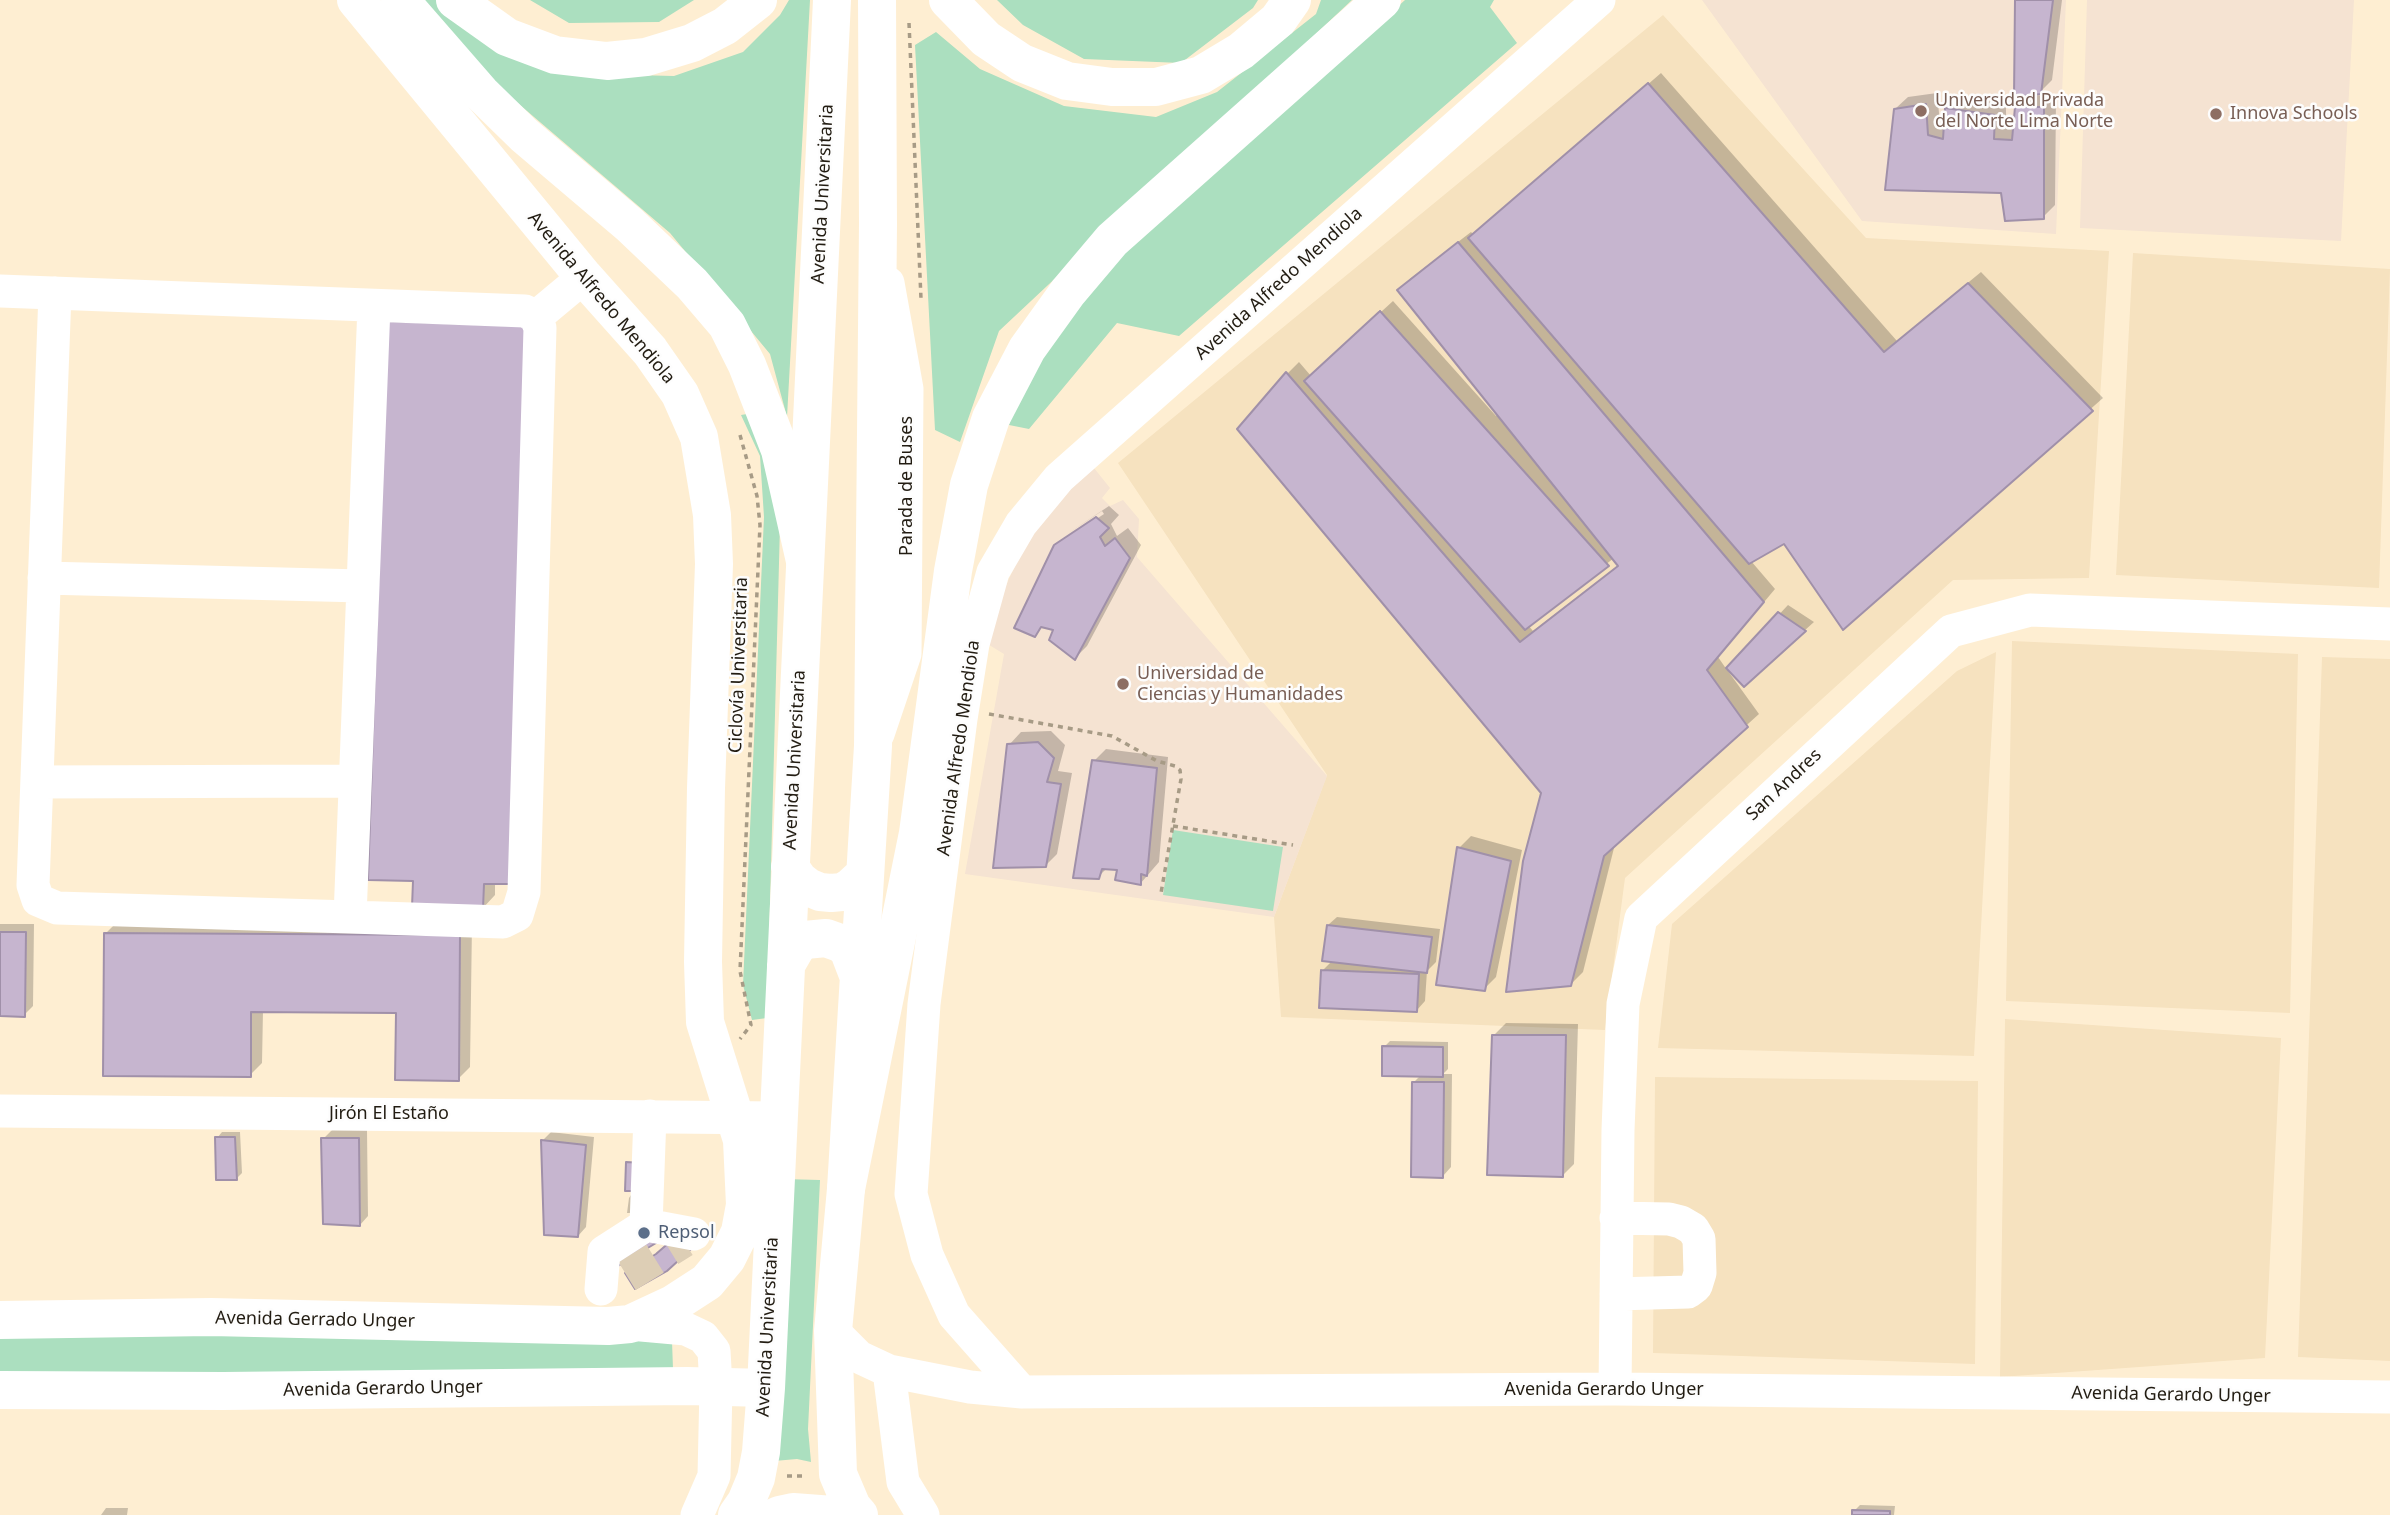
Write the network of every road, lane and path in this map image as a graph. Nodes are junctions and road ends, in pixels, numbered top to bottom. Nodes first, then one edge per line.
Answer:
1 (356, 0) edge
2 (400, 0) edge
3 (455, 0) edge
4 (758, 0) edge
5 (832, 0) edge
6 (877, 0) edge
7 (948, 0) edge
8 (1292, 0) edge
9 (1382, 0) edge
10 (1599, 0) edge
11 (584, 277) junction
12 (0, 291) edge
13 (55, 293) junction
14 (374, 306) junction
15 (536, 317) junction
16 (766, 415) junction
17 (805, 561) junction
18 (44, 578) junction
19 (362, 586) junction
20 (2390, 624) edge
21 (962, 715) junction
22 (355, 781) junction
23 (37, 782) junction
24 (1173, 826) junction
25 (1293, 845) dead end
26 (790, 867) junction
27 (865, 874) junction
28 (907, 887) junction
29 (1161, 893) dead end
30 (350, 917) junction
31 (786, 965) junction
32 (858, 975) junction
33 (719, 1059) junction
34 (0, 1111) edge
35 (650, 1116) junction
36 (734, 1117) junction
37 (779, 1118) junction
38 (776, 1179) junction
39 (846, 1189) junction
40 (1616, 1218) junction
41 (646, 1225) junction
42 (740, 1232) junction
43 (1616, 1294) junction
44 (614, 1304) junction
45 (0, 1320) edge
46 (833, 1331) junction
47 (889, 1371) junction
48 (597, 1387) junction
49 (716, 1387) junction
50 (766, 1388) junction
51 (1615, 1389) junction
52 (0, 1390) edge
53 (1022, 1392) junction
54 (2390, 1396) edge
55 (838, 1475) junction
56 (756, 1478) junction
57 (697, 1515) edge
58 (737, 1515) edge
59 (779, 1515) edge
60 (833, 1515) edge
61 (859, 1515) edge
62 (923, 1515) edge

1 - 11 main road, Avenida Alfredo Mendiola
2 - 16 main road
3 - 4 main road
5 - 17 main road, Avenida Universitaria
6 - 27 main road
7 - 8 main road
9 - 28 main road
10 - 21 street, Avenida Alfredo Mendiola
11 - 15 street
11 - 33 main road, Avenida Alfredo Mendiola
12 - 13 street
13 - 14 street
13 - 18 street
14 - 15 street
14 - 19 street
15 - 30 street
16 - 17 main road
16 - 33 path, Ciclovía Universitaria
17 - 26 main road, Avenida Universitaria
18 - 19 street
18 - 23 street
19 - 22 street
20 - 40 street, San Andres
21 - 24 path
21 - 28 main road
21 - 53 street, Avenida Alfredo Mendiola
22 - 23 street
22 - 30 street
23 - 30 street
24 - 25 path
24 - 29 path
26 - 27 main road
26 - 31 main road, Avenida Universitaria
27 - 32 main road
28 - 39 main road
31 - 32 main road
31 - 37 main road, Avenida Universitaria
32 - 39 main road
33 - 36 main road, Avenida Alfredo Mendiola
34 - 35 street, Jirón El Estaño
35 - 36 street, Jirón El Estaño
35 - 41 street
36 - 37 street, Jirón El Estaño
36 - 42 main road, Avenida Alfredo Mendiola
37 - 38 main road, Avenida Universitaria
38 - 42 main road, Avenida Gerrado Unger
38 - 50 main road, Avenida Universitaria
39 - 46 main road
40 - 43 street, San Andres
40 - 43 street
41 - 42 street
41 - 44 street
42 - 44 main road, Avenida Gerrado Unger
43 - 51 street, San Andres
44 - 45 main road, Avenida Gerrado Unger
44 - 48 main road
44 - 49 street, Avenida Gerrado Unger
46 - 47 street, Avenida Gerardo Unger
46 - 55 main road
47 - 53 street, Avenida Gerardo Unger
47 - 62 street
48 - 49 main road, Avenida Gerardo Unger
48 - 52 main road, Avenida Gerardo Unger
49 - 50 main road, Avenida Gerardo Unger
49 - 57 street, Avenida Gerrado Unger
50 - 56 main road, Avenida Universitaria
51 - 53 street, Avenida Gerardo Unger
51 - 54 street, Avenida Gerardo Unger
55 - 56 path
55 - 61 main road
56 - 58 main road, Avenida Universitaria
59 - 60 main road

